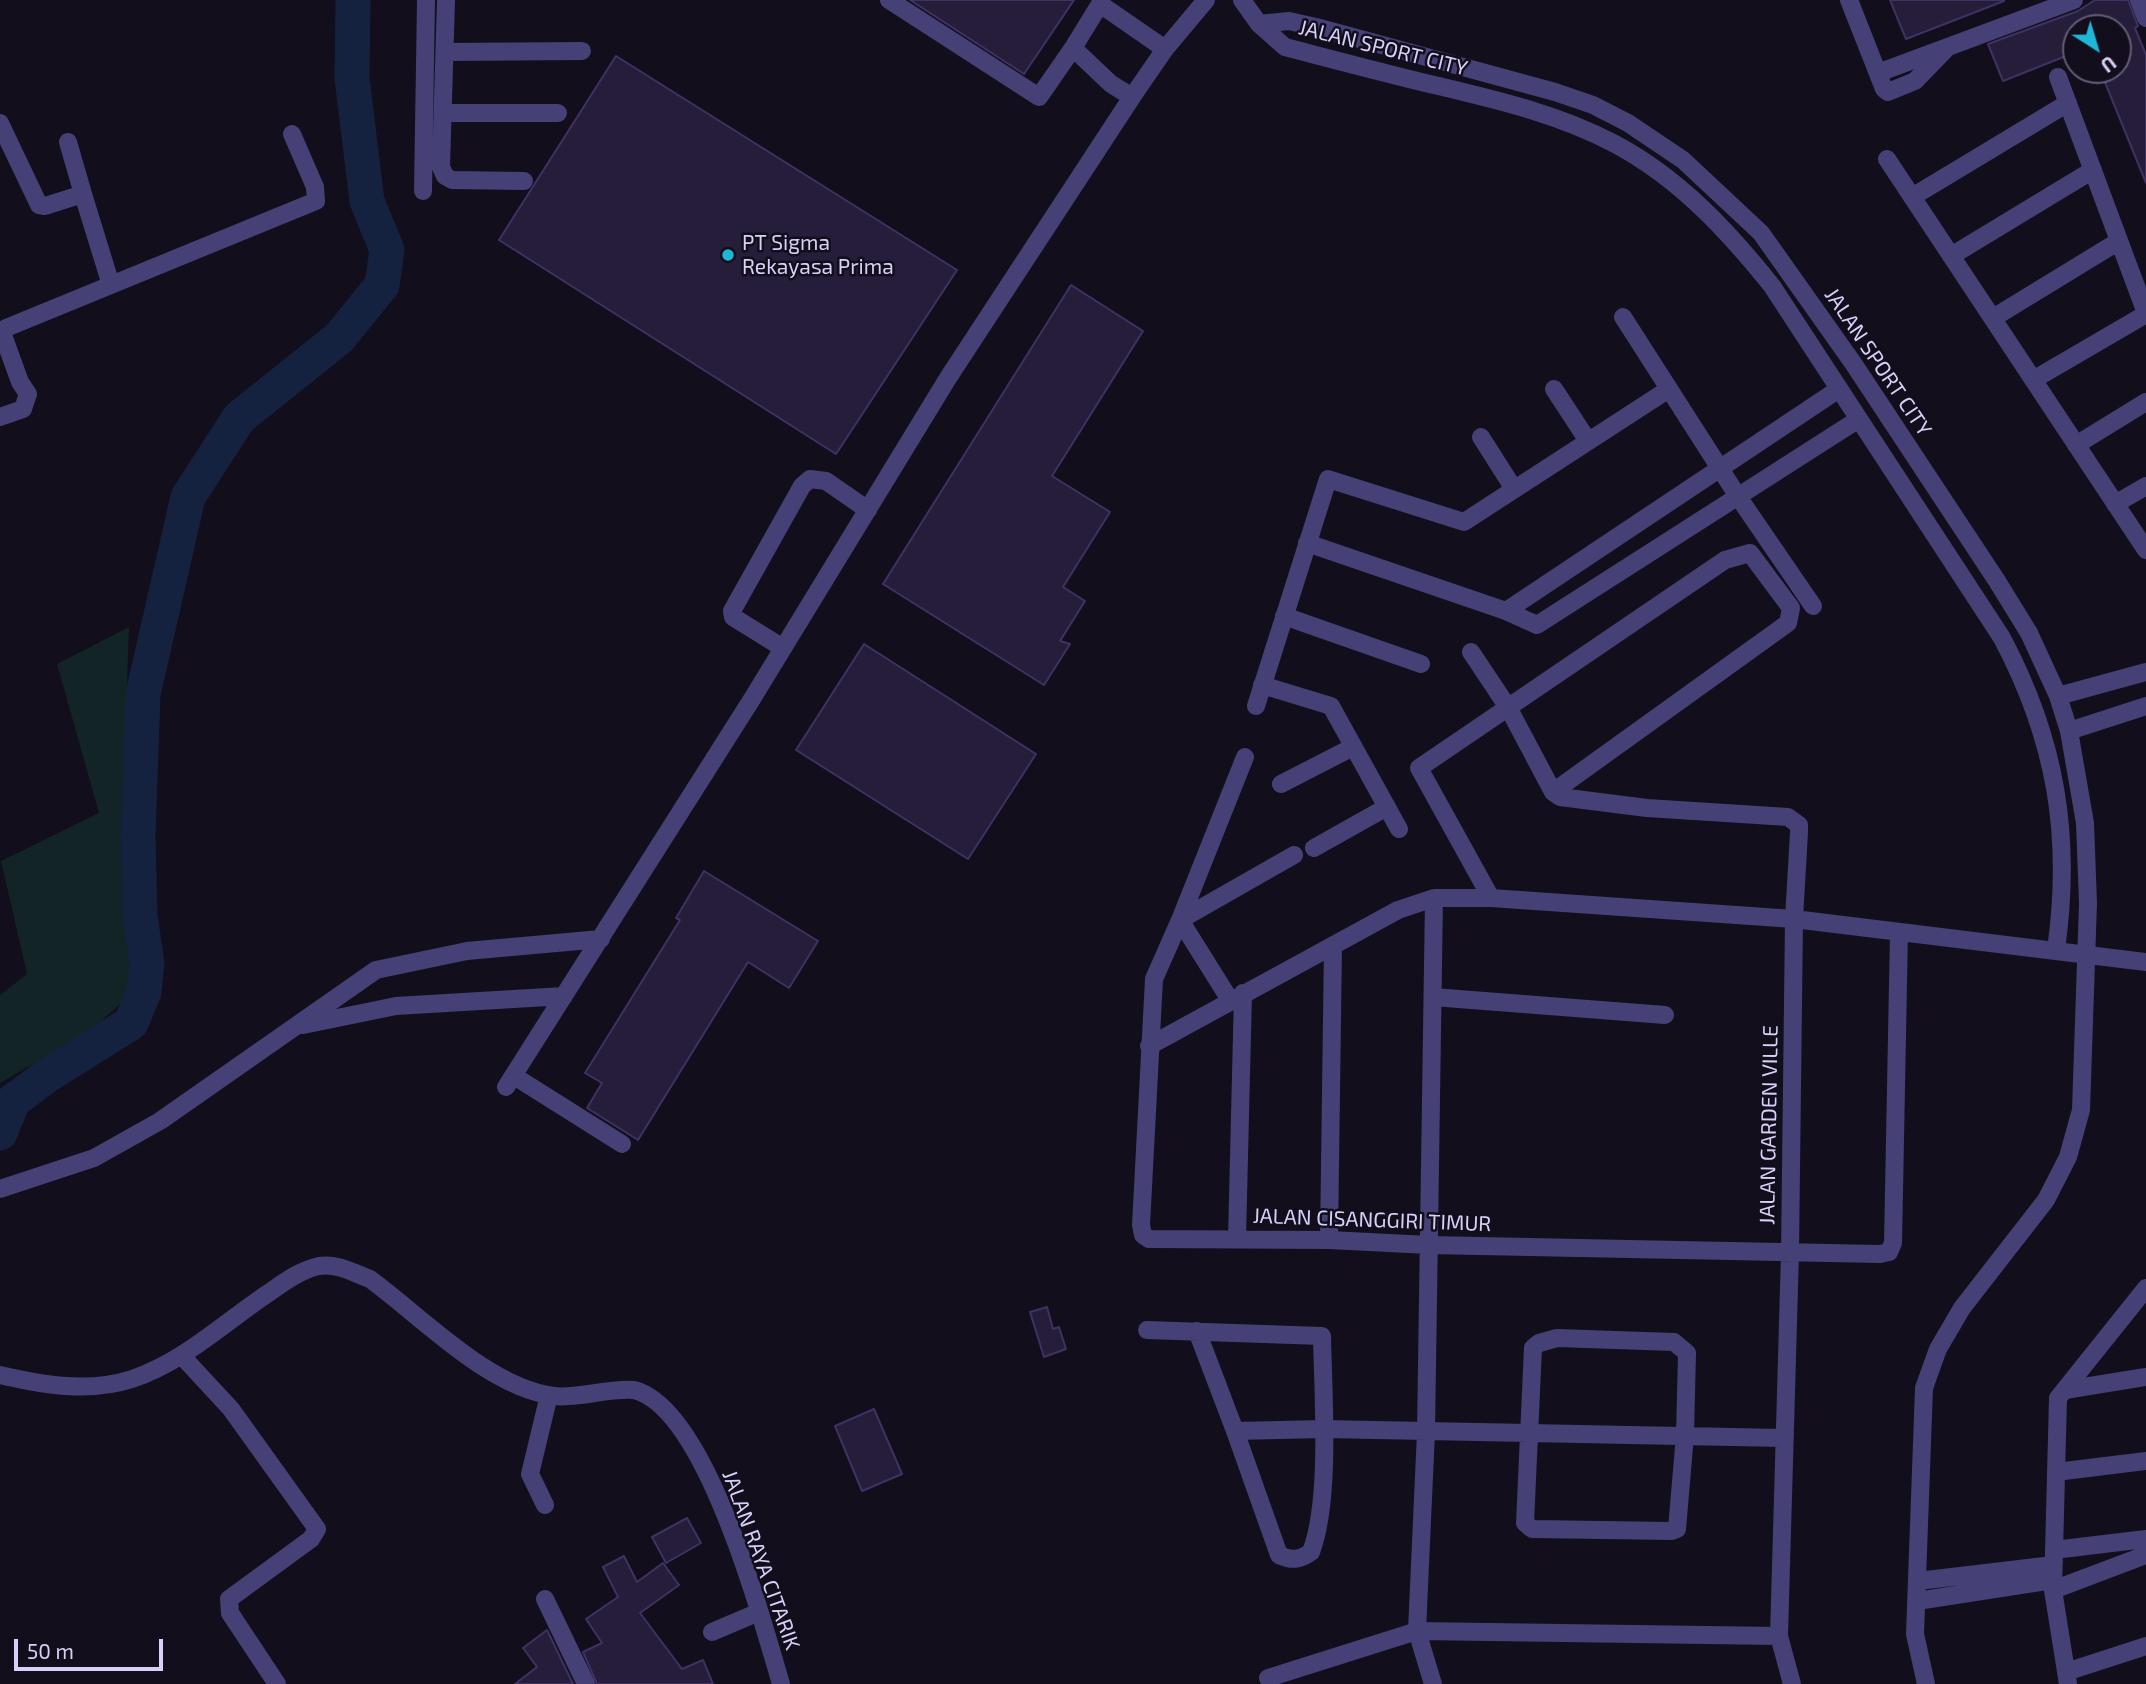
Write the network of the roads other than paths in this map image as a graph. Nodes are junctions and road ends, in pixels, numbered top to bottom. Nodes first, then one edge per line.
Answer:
1 (426, 0) edge
2 (446, 0) edge
3 (889, 0) edge
4 (1206, 0) edge
5 (1242, 0) edge
6 (1849, 0) edge
7 (2139, 0) edge
8 (2068, 1) edge
9 (1100, 2) edge
10 (2146, 18) edge
11 (1259, 24) junction
12 (1073, 48) junction
13 (1165, 49) junction
14 (444, 51) junction
15 (582, 51) dead end
16 (2058, 77) dead end
17 (1132, 97) junction
18 (2068, 103) junction
19 (443, 113) junction
20 (558, 113) dead end
21 (0, 123) edge
22 (292, 134) dead end
23 (68, 142) dead end
24 (1887, 159) dead end
25 (2093, 170) junction
26 (524, 181) dead end
27 (424, 191) dead end
28 (83, 194) junction
29 (1912, 197) junction
30 (1749, 220) junction
31 (1733, 238) junction
32 (2119, 241) junction
33 (1951, 256) junction
34 (111, 285) junction
35 (2146, 314) edge
36 (1623, 317) dead end
37 (1993, 318) junction
38 (2033, 380) junction
39 (1554, 389) dead end
40 (1669, 389) junction
41 (1839, 389) junction
42 (2146, 402) edge
43 (0, 417) edge
44 (1859, 419) junction
45 (1480, 437) dead end
46 (1588, 441) junction
47 (2076, 444) junction
48 (1720, 467) junction
49 (2146, 486) edge
50 (1514, 489) junction
51 (1737, 495) junction
52 (2115, 504) junction
53 (868, 510) junction
54 (1307, 543) junction
55 (2146, 550) edge
56 (1813, 606) dead end
57 (1506, 611) junction
58 (1284, 616) junction
59 (783, 648) junction
60 (1472, 652) dead end
61 (1421, 664) dead end
62 (2146, 672) edge
63 (1262, 685) junction
64 (2058, 696) junction
65 (1255, 706) dead end
66 (2146, 706) edge
67 (1508, 709) junction
68 (2069, 731) junction
69 (1353, 747) junction
70 (1245, 757) dead end
71 (1281, 784) dead end
72 (1553, 792) junction
73 (1387, 807) junction
74 (1399, 829) dead end
75 (1314, 848) dead end
76 (1294, 855) dead end
77 (1434, 898) junction
78 (1491, 898) junction
79 (1794, 919) junction
80 (1180, 920) junction
81 (1899, 932) junction
82 (601, 939) junction
83 (1333, 945) junction
84 (2056, 950) junction
85 (2088, 954) junction
86 (2146, 962) edge
87 (564, 996) junction
88 (1237, 996) junction
89 (1433, 997) junction
90 (1665, 1015) dead end
91 (296, 1027) junction
92 (1149, 1046) junction
93 (622, 1144) dead end
94 (0, 1189) edge
95 (1237, 1239) junction
96 (1329, 1240) junction
97 (1429, 1245) junction
98 (1790, 1253) junction
99 (2144, 1293) edge
100 (1147, 1330) dead end
101 (1197, 1331) junction
102 (181, 1355) junction
103 (0, 1375) edge
104 (2146, 1377) edge
105 (2065, 1390) junction
106 (549, 1395) junction
107 (1324, 1429) junction
108 (1235, 1431) junction
109 (1426, 1432) junction
110 (1527, 1433) junction
111 (1685, 1435) junction
112 (1783, 1438) junction
113 (2146, 1461) edge
114 (2056, 1472) junction
115 (545, 1505) dead end
116 (2146, 1539) edge
117 (2146, 1555) edge
118 (2053, 1571) junction
119 (1917, 1581) junction
120 (545, 1600) dead end
121 (1917, 1601) junction
122 (759, 1612) junction
123 (1417, 1631) junction
124 (712, 1632) dead end
125 (1779, 1636) junction
126 (2146, 1646) edge
127 (1268, 1678) dead end
128 (2067, 1678) edge
129 (277, 1684) edge
130 (586, 1684) edge
131 (781, 1684) edge
132 (1433, 1684) edge
133 (1792, 1684) edge
134 (1926, 1684) edge

1 - 27 street
2 - 14 street
3 - 12 street
4 - 13 street
5 - 11 street
6 - 8 street
7 - 10 street
9 - 12 street
9 - 13 street
11 - 30 street, JALAN SPORT CITY
11 - 31 street, JALAN SPORT CITY
12 - 17 street
13 - 17 street
14 - 15 street
14 - 19 street
16 - 18 street
17 - 53 street
18 - 25 street
18 - 29 street
19 - 20 street
19 - 26 street
21 - 28 street
22 - 34 street
23 - 28 street
24 - 29 street
25 - 32 street
25 - 33 street
28 - 34 street
29 - 33 street
30 - 31 street
30 - 64 street, JALAN SPORT CITY
31 - 41 street, JALAN SPORT CITY
32 - 35 street
32 - 37 street
33 - 37 street
34 - 43 street
35 - 38 street
36 - 40 street
37 - 38 street
38 - 47 street
39 - 46 street
40 - 46 street
40 - 48 street
41 - 44 street, JALAN SPORT CITY
41 - 48 street
42 - 47 street
44 - 51 street
44 - 84 street, JALAN SPORT CITY
45 - 50 street
46 - 50 street
47 - 52 street
48 - 51 street
48 - 57 street
49 - 52 street
50 - 54 street
51 - 56 street
51 - 57 street
52 - 55 street
53 - 59 street
53 - 59 street
54 - 57 street
54 - 58 street
58 - 61 street
58 - 63 street
59 - 82 street
60 - 67 street
62 - 64 street
63 - 65 street
63 - 69 street
64 - 68 street, JALAN SPORT CITY
66 - 68 street
67 - 72 street
67 - 72 street
67 - 78 street
68 - 85 street, JALAN SPORT CITY
69 - 71 street
69 - 73 street
70 - 80 street
72 - 79 street, JALAN GARDEN VILLE
73 - 74 street
73 - 75 street
76 - 80 street
77 - 78 street
77 - 83 street
77 - 89 street
78 - 79 street
79 - 81 street
79 - 98 street, JALAN GARDEN VILLE
80 - 88 street
80 - 92 street
81 - 84 street
81 - 98 street, JALAN CISANGGIRI TIMUR
82 - 87 street
82 - 91 street
83 - 88 street
83 - 96 street
84 - 85 street
85 - 86 street
85 - 119 street, JALAN SPORT CITY
87 - 91 street
87 - 93 street
88 - 92 street
88 - 95 street
89 - 90 street
89 - 97 street
91 - 94 street
92 - 95 street, JALAN CISANGGIRI TIMUR
95 - 96 street, JALAN CISANGGIRI TIMUR
96 - 97 street, JALAN CISANGGIRI TIMUR
97 - 98 street, JALAN CISANGGIRI TIMUR
97 - 109 street
98 - 112 street, JALAN GARDEN VILLE
99 - 105 street
100 - 101 street
101 - 107 street
101 - 108 street
102 - 103 street, JALAN RAYA CITARIK
102 - 106 street, JALAN RAYA CITARIK
102 - 129 street
104 - 105 street
105 - 114 street
106 - 115 street
106 - 122 street, JALAN RAYA CITARIK
107 - 108 street
107 - 108 street
107 - 109 street
109 - 110 street
109 - 123 street
110 - 111 street
110 - 111 street
110 - 111 street
111 - 112 street
112 - 125 street, JALAN GARDEN VILLE
113 - 114 street
114 - 118 street
116 - 118 street
117 - 118 street
118 - 119 street
118 - 121 street
118 - 128 street
119 - 121 street, JALAN SPORT CITY
120 - 130 street
121 - 134 street, JALAN SPORT CITY
122 - 124 street
122 - 131 street, JALAN RAYA CITARIK
123 - 125 street
123 - 127 street
123 - 132 street
125 - 133 street, JALAN GARDEN VILLE
126 - 128 street

